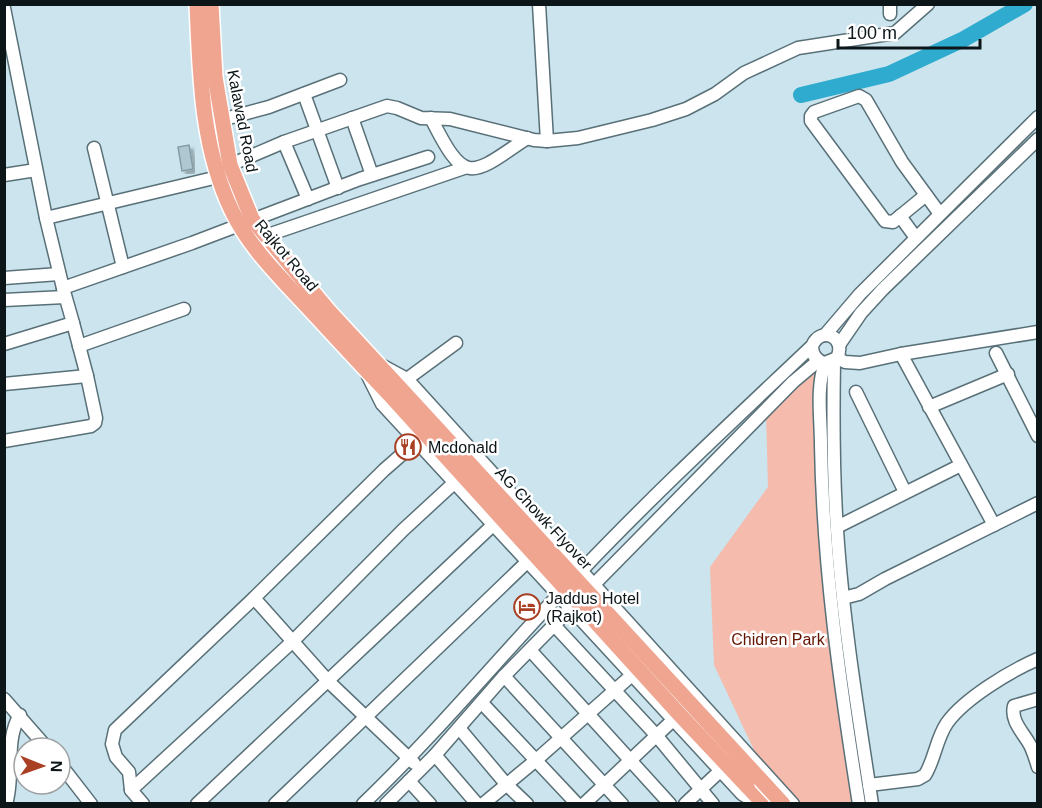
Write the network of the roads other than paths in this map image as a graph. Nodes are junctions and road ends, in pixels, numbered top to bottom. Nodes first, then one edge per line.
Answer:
1 (197, 4) edge
2 (211, 4) edge
3 (539, 4) edge
4 (928, 4) edge
5 (5, 16) edge
6 (340, 80) dead end
7 (304, 94) junction
8 (1038, 117) edge
9 (352, 118) junction
10 (431, 118) junction
11 (221, 120) junction
12 (317, 130) junction
13 (527, 138) junction
14 (1038, 139) edge
15 (546, 141) junction
16 (284, 142) junction
17 (94, 148) dead end
18 (428, 157) dead end
19 (230, 165) junction
20 (464, 168) junction
21 (36, 170) junction
22 (4, 175) edge
23 (372, 175) junction
24 (218, 177) junction
25 (338, 188) junction
26 (926, 195) junction
27 (308, 199) junction
28 (108, 203) junction
29 (940, 214) junction
30 (900, 216) junction
31 (46, 218) junction
32 (245, 222) junction
33 (265, 236) junction
34 (916, 238) junction
35 (123, 267) junction
36 (282, 269) junction
37 (59, 274) junction
38 (4, 278) edge
39 (64, 293) junction
40 (4, 300) edge
41 (184, 309) dead end
42 (72, 323) junction
43 (1038, 332) edge
44 (825, 335) junction
45 (456, 343) dead end
46 (4, 344) edge
47 (839, 345) junction
48 (79, 346) junction
49 (812, 346) junction
50 (996, 353) dead end
51 (901, 354) junction
52 (828, 360) junction
53 (371, 366) junction
54 (1008, 374) junction
55 (87, 376) junction
56 (4, 384) edge
57 (399, 387) junction
58 (856, 392) dead end
59 (929, 407) junction
60 (1037, 432) edge
61 (4, 441) edge
62 (416, 442) junction
63 (961, 465) junction
64 (454, 483) junction
65 (905, 492) junction
66 (1038, 503) edge
67 (493, 525) junction
68 (994, 525) junction
69 (837, 527) junction
70 (527, 562) junction
71 (582, 570) junction
72 (595, 584) junction
73 (558, 595) junction
74 (254, 598) junction
75 (843, 598) junction
76 (570, 609) junction
77 (554, 625) junction
78 (292, 642) junction
79 (530, 650) junction
80 (1038, 659) edge
81 (632, 675) junction
82 (504, 676) junction
83 (328, 681) junction
84 (616, 691) junction
85 (4, 699) edge
86 (1038, 699) edge
87 (482, 703) junction
88 (20, 715) junction
89 (588, 715) junction
90 (365, 717) junction
91 (674, 720) junction
92 (459, 728) junction
93 (656, 735) junction
94 (37, 736) edge
95 (562, 737) junction
96 (435, 755) junction
97 (410, 759) junction
98 (630, 760) junction
99 (535, 761) junction
100 (1038, 767) edge
101 (420, 769) junction
102 (720, 771) junction
103 (72, 779) edge
104 (408, 781) junction
105 (506, 784) junction
106 (605, 784) junction
107 (869, 784) junction
108 (701, 789) junction
109 (131, 790) junction
110 (6, 804) edge
111 (92, 804) edge
112 (143, 804) edge
113 (197, 804) edge
114 (275, 804) edge
115 (363, 804) edge
116 (386, 804) edge
117 (430, 804) edge
118 (477, 804) edge
119 (483, 804) edge
120 (527, 804) edge
121 (577, 804) edge
122 (584, 804) edge
123 (622, 804) edge
124 (670, 804) edge
125 (685, 804) edge
126 (713, 804) edge
127 (759, 804) edge
128 (764, 804) edge
129 (783, 804) edge
130 (793, 804) edge
131 (859, 804) edge
132 (872, 804) edge

1 - 24 main road, Rajkot Road
2 - 11 main road, Kalawad Road
3 - 15 street
4 - 15 street
5 - 21 street
6 - 7 street
7 - 11 street
7 - 12 street
8 - 29 street
9 - 10 street
9 - 12 street
9 - 23 street
10 - 13 street
10 - 20 street
11 - 19 main road, Kalawad Road
12 - 16 street
12 - 25 street
13 - 15 street
13 - 20 street
14 - 47 street
16 - 19 street
16 - 27 street
17 - 28 street
18 - 23 street
19 - 24 street
19 - 32 main road, Kalawad Road
20 - 33 street
21 - 22 street
21 - 31 street
23 - 25 street
24 - 28 street
24 - 32 main road, Rajkot Road
25 - 27 street
26 - 29 street
26 - 30 street
26 - 30 street
27 - 32 street
28 - 31 street
28 - 35 street
29 - 34 street
30 - 34 street
31 - 37 street
32 - 33 main road, Kalawad Road
32 - 35 street
32 - 36 main road, Rajkot Road
33 - 36 main road, Kalawad Road
34 - 44 street
35 - 39 street
36 - 53 main road, Rajkot Road
37 - 38 street
37 - 39 street
39 - 40 street
39 - 42 street
41 - 48 street
42 - 46 street
42 - 48 street
43 - 51 street
44 - 47 street
44 - 49 street
45 - 57 street
47 - 52 street
48 - 55 street
49 - 52 street
49 - 71 street
50 - 54 street
51 - 52 street
51 - 59 street
52 - 69 street
52 - 72 street
52 - 131 street
53 - 57 main road, AG Chowk Flyover
53 - 62 street
54 - 59 street
54 - 60 street
55 - 56 street
55 - 61 street
57 - 71 street
57 - 128 main road, AG Chowk Flyover, bridge
57 - 129 main road, AG Chowk Flyover, bridge
58 - 65 street
59 - 63 street
62 - 64 street
62 - 74 street
63 - 65 street
63 - 68 street
64 - 67 street
64 - 78 street
65 - 69 street
66 - 68 street
67 - 70 street
67 - 83 street
68 - 75 street
69 - 75 street
70 - 73 street
70 - 90 street
71 - 72 street
71 - 73 street
72 - 76 street
72 - 130 street
73 - 76 street
73 - 97 street
74 - 78 street
74 - 109 street
75 - 107 street
76 - 77 street
76 - 81 street
77 - 79 street
77 - 84 street
78 - 83 street
78 - 109 street
79 - 82 street
79 - 89 street
80 - 107 street
81 - 84 street
81 - 91 street
82 - 87 street
82 - 95 street
83 - 90 street
83 - 113 street
84 - 89 street
84 - 93 street
85 - 88 street
86 - 100 street
87 - 92 street
87 - 99 street
88 - 94 street
88 - 110 street
89 - 95 street
89 - 98 street
90 - 97 street
90 - 114 street
91 - 93 street
91 - 102 street
92 - 96 street
92 - 105 street
93 - 98 street
93 - 108 street
95 - 99 street
95 - 106 street
96 - 101 street
96 - 118 street
97 - 101 street
97 - 115 street
98 - 106 street
98 - 124 street
99 - 105 street
99 - 121 street
101 - 104 street
102 - 108 street
102 - 127 street
103 - 111 street
104 - 116 street
104 - 117 street
105 - 119 street
105 - 120 street
106 - 122 street
106 - 123 street
107 - 132 street
108 - 125 street
108 - 126 street
109 - 112 street

